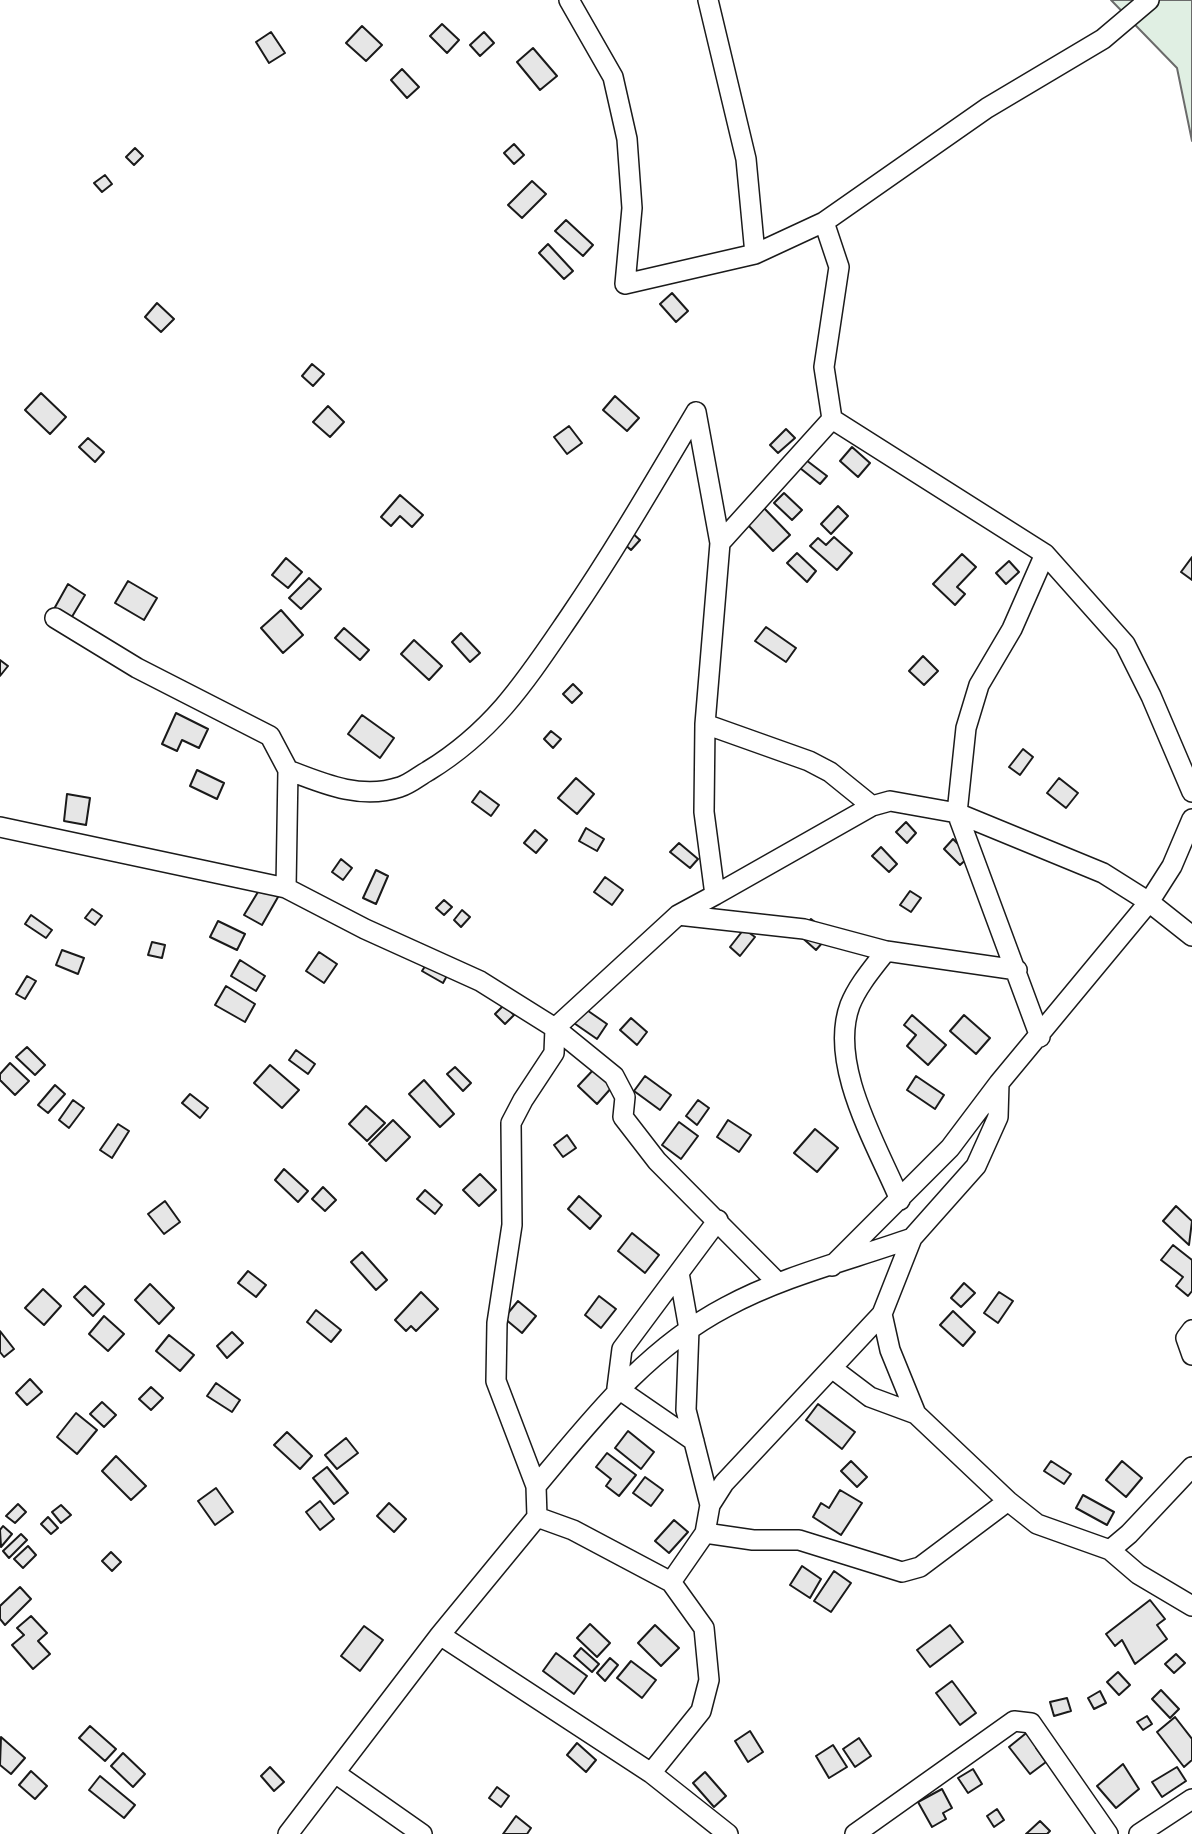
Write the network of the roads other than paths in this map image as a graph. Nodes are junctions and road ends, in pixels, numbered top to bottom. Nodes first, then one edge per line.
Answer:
1 (569, 0) edge
2 (708, 0) edge
3 (1149, 0) edge
4 (824, 222) junction
5 (755, 254) junction
6 (832, 419) junction
7 (720, 542) junction
8 (1045, 554) junction
9 (55, 618) dead end
10 (705, 724) junction
11 (288, 770) junction
12 (1192, 792) edge
13 (872, 806) junction
14 (957, 813) junction
15 (1192, 819) edge
16 (0, 828) edge
17 (286, 888) junction
18 (715, 895) junction
19 (1149, 902) junction
20 (678, 915) junction
21 (1192, 936) edge
22 (886, 951) junction
23 (1017, 970) junction
24 (555, 1028) junction
25 (1040, 1037) junction
26 (999, 1083) junction
27 (900, 1200) junction
28 (718, 1220) junction
29 (912, 1238) junction
30 (832, 1266) junction
31 (679, 1273) junction
32 (778, 1283) junction
33 (882, 1314) junction
34 (689, 1329) junction
35 (1192, 1330) edge
36 (1192, 1354) edge
37 (833, 1369) junction
38 (617, 1388) junction
39 (916, 1414) junction
40 (694, 1441) junction
41 (1192, 1467) edge
42 (536, 1486) junction
43 (1008, 1501) junction
44 (710, 1505) junction
45 (537, 1517) junction
46 (705, 1533) junction
47 (1110, 1550) junction
48 (671, 1582) junction
49 (1192, 1606) edge
50 (440, 1635) junction
51 (335, 1773) junction
52 (652, 1773) junction
53 (1192, 1799) edge
54 (288, 1834) edge
55 (422, 1834) edge
56 (728, 1834) edge
57 (855, 1834) edge
58 (1108, 1834) edge
59 (1139, 1834) edge

1 - 5 street
2 - 5 street
3 - 4 street
4 - 5 street
4 - 6 street
6 - 7 street
6 - 8 street
7 - 10 street
7 - 11 street
8 - 12 street
8 - 14 street
9 - 11 street
10 - 13 street
10 - 18 street
11 - 17 street
13 - 14 street
13 - 18 street
14 - 19 street
14 - 23 street
15 - 19 street
16 - 17 street
17 - 24 street
18 - 20 street
19 - 21 street
19 - 25 street
20 - 22 street
20 - 24 street
22 - 23 street
22 - 27 street
23 - 25 street
24 - 28 street
24 - 42 street
25 - 26 street
26 - 27 street
26 - 29 street
27 - 30 street
28 - 31 street
28 - 32 street
29 - 30 street
29 - 33 street
30 - 32 street
31 - 34 street
31 - 38 street
32 - 34 street
33 - 37 street
33 - 39 street
34 - 38 street
34 - 40 street
35 - 36 street
37 - 39 street
37 - 44 street
38 - 40 street
38 - 42 street
39 - 43 street
40 - 44 street
41 - 47 street
42 - 45 street
43 - 46 street
43 - 47 street
44 - 46 street
45 - 48 street
45 - 50 street
46 - 48 street
47 - 49 street
48 - 52 street
50 - 51 street
50 - 52 street
51 - 54 street
51 - 55 street
52 - 56 street
53 - 59 street
57 - 58 street

